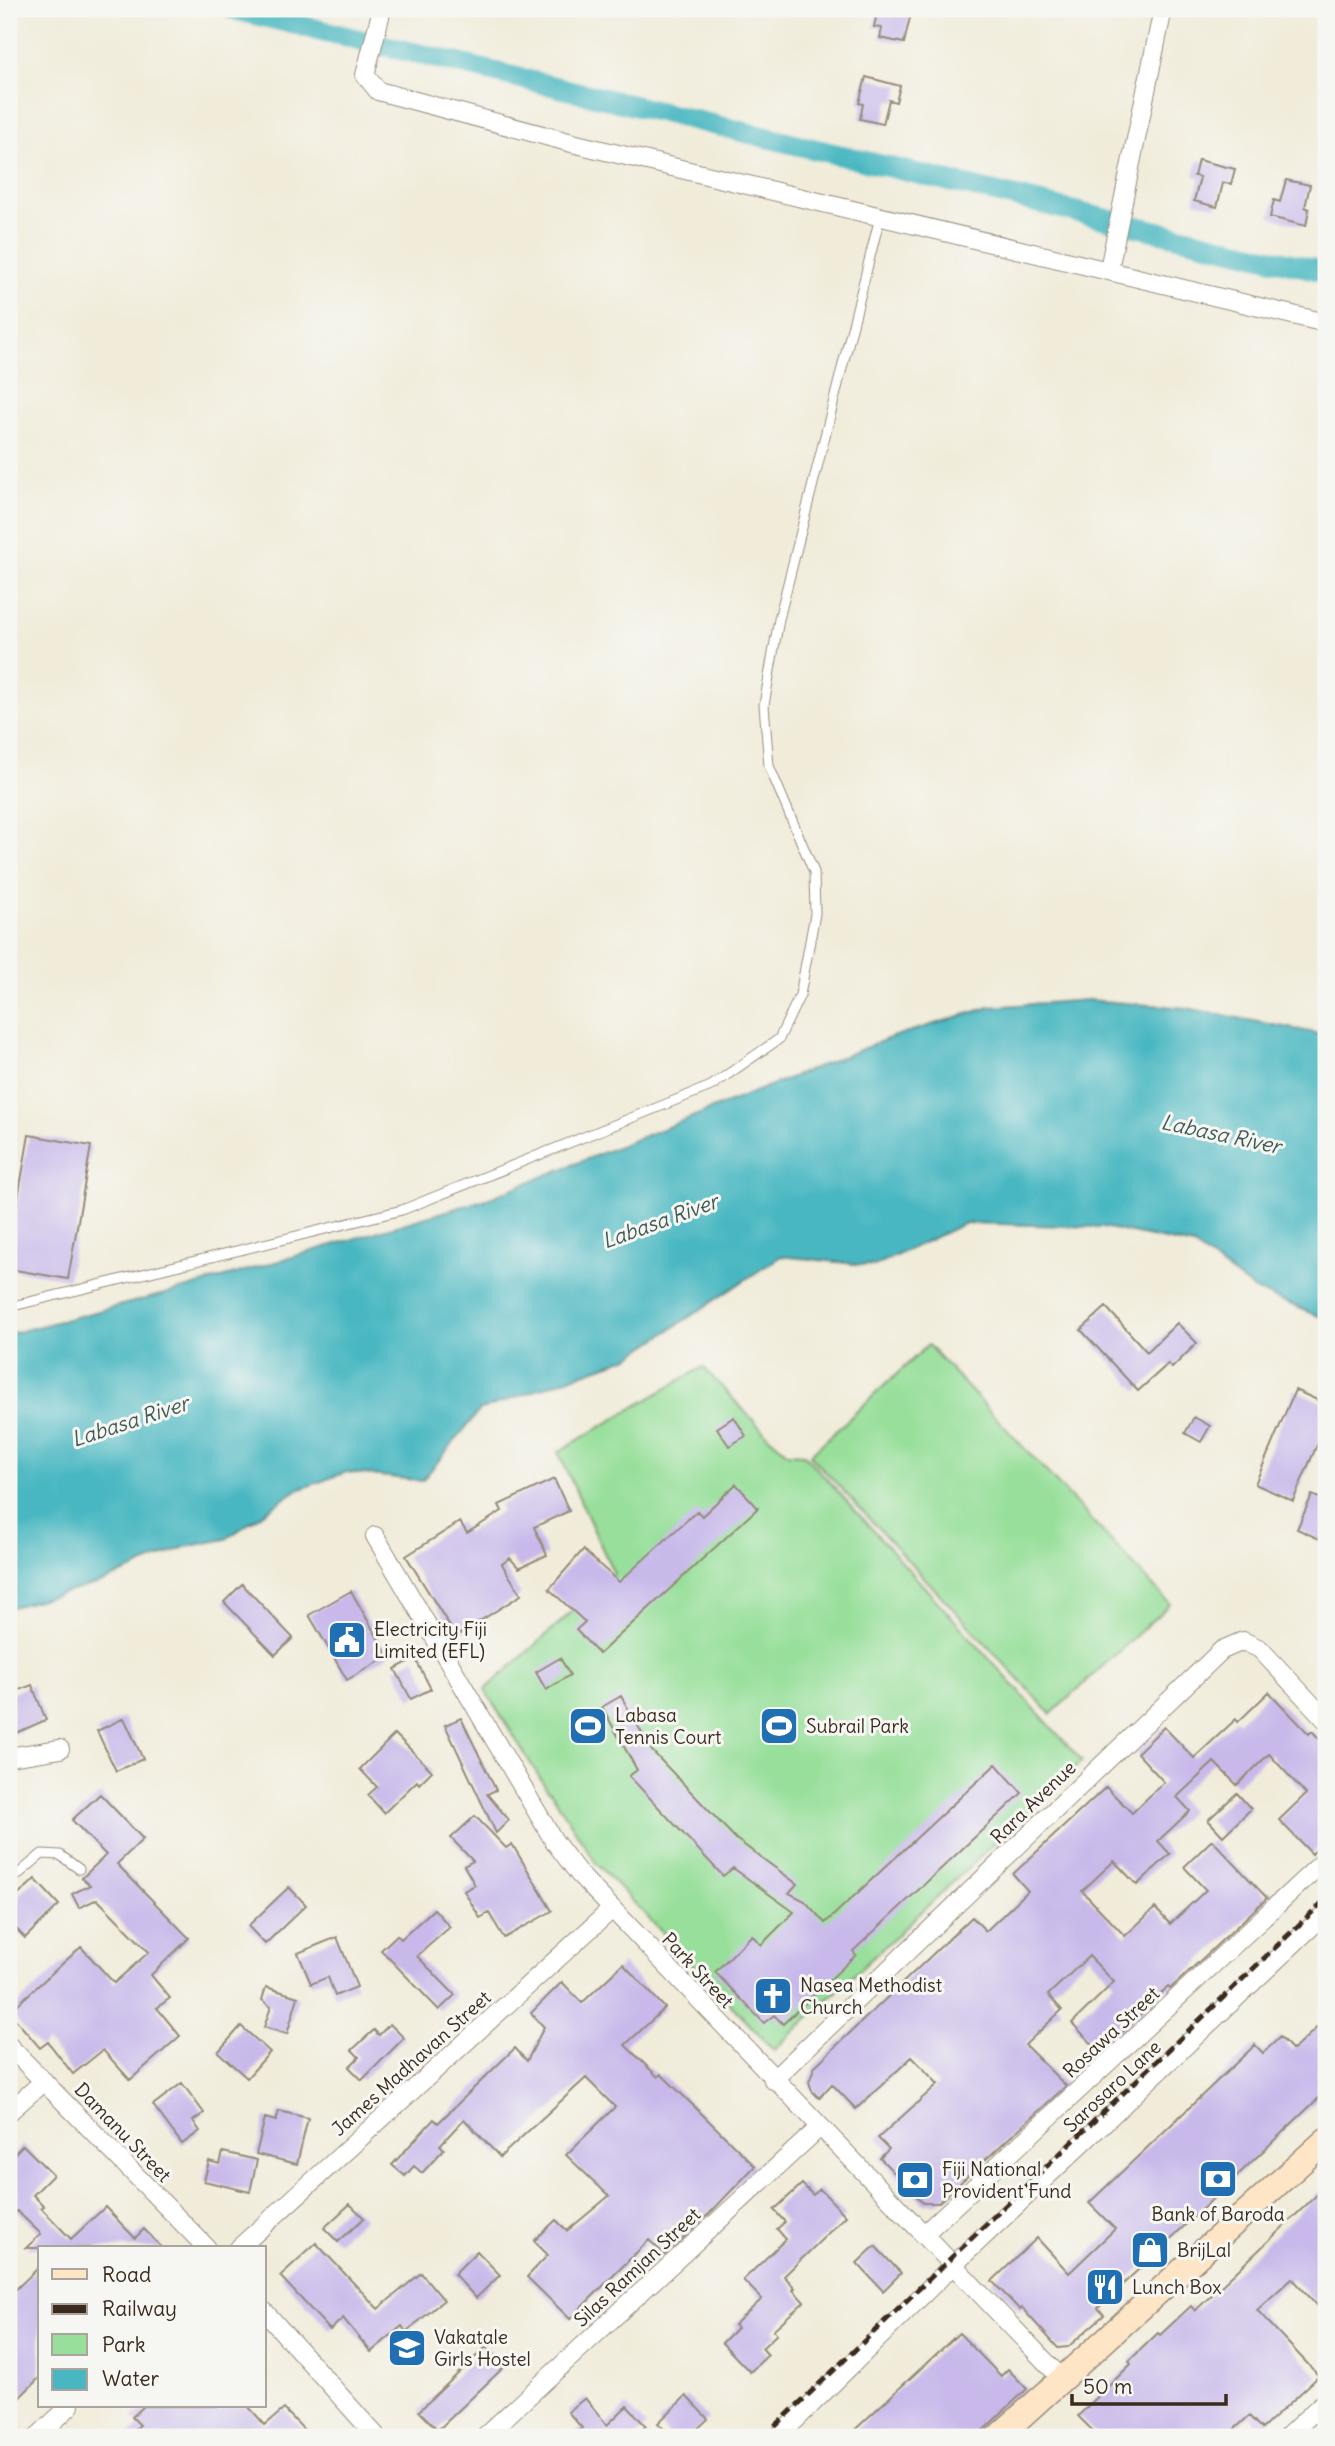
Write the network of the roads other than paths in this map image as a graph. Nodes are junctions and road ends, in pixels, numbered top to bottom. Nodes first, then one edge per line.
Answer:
1 (382, 9) edge
2 (1163, 9) edge
3 (880, 217) junction
4 (1109, 269) junction
5 (1326, 323) edge
6 (9, 1307) edge
7 (375, 1536) dead end
8 (1326, 1720) edge
9 (60, 1749) dead end
10 (9, 1757) edge
11 (1326, 1859) edge
12 (79, 1869) dead end
13 (9, 1882) edge
14 (612, 1909) junction
15 (1326, 1913) edge
16 (9, 2046) edge
17 (773, 2080) junction
18 (44, 2081) junction
19 (9, 2112) edge
20 (820, 2127) junction
21 (1326, 2140) edge
22 (923, 2235) junction
23 (204, 2246) edge
24 (241, 2246) edge
25 (952, 2266) junction
26 (266, 2313) edge
27 (1062, 2379) junction
28 (1326, 2400) edge
29 (68, 2408) edge
30 (37, 2437) edge
31 (377, 2437) edge
32 (484, 2437) edge
33 (778, 2437) edge
34 (998, 2437) edge
35 (1287, 2437) edge

1 - 3 street
2 - 4 street
3 - 4 street
3 - 6 lane
4 - 5 street
7 - 14 street, Park Street
8 - 17 street, Rara Avenue
9 - 10 street
11 - 22 street, Rosawa Street
12 - 13 lane
14 - 17 street, Park Street
14 - 24 street, James Madhavan Street
15 - 25 street, Sarosaro Lane
16 - 18 street, Damanu Street
17 - 20 street, Park Street
18 - 19 street
18 - 23 street, Damanu Street
20 - 22 street, Park Street
20 - 32 street, Silas Ramjan Street
21 - 27 main road
22 - 25 street, Park Street
25 - 27 street, Park Street
25 - 33 street, Sarosaro Lane
26 - 31 street
27 - 34 main road
28 - 35 street
29 - 30 street

